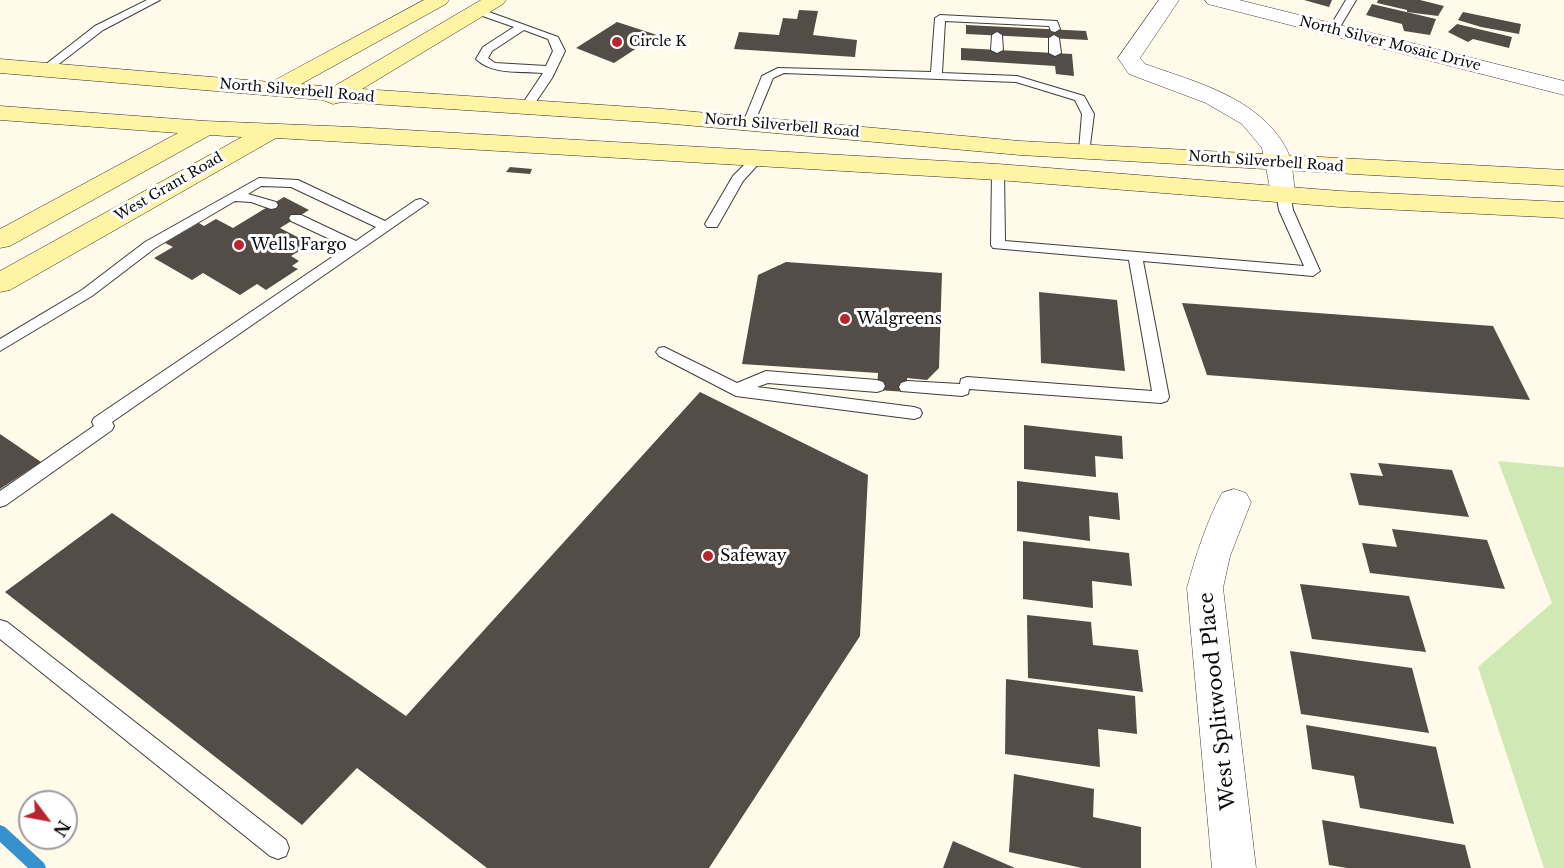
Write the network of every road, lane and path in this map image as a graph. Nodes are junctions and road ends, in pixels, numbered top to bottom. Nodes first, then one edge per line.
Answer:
1 (155, 0) edge
2 (439, 0) edge
3 (1169, 0) edge
4 (1215, 0) edge
5 (1351, 0) edge
6 (487, 5) edge
7 (523, 26) junction
8 (997, 27) junction
9 (1333, 30) junction
10 (997, 50) dead end
11 (1055, 53) dead end
12 (997, 62) dead end
13 (0, 66) edge
14 (47, 69) junction
15 (549, 70) junction
16 (1058, 75) dead end
17 (936, 76) junction
18 (997, 79) junction
19 (277, 88) junction
20 (1564, 88) edge
21 (1059, 91) junction
22 (339, 93) junction
23 (528, 106) junction
24 (0, 113) edge
25 (749, 123) junction
26 (205, 128) junction
27 (270, 131) junction
28 (1020, 148) junction
29 (1085, 150) junction
30 (757, 159) junction
31 (1278, 162) junction
32 (998, 172) junction
33 (1564, 178) edge
34 (1283, 193) junction
35 (232, 197) junction
36 (421, 203) dead end
37 (271, 205) dead end
38 (1564, 210) edge
39 (296, 218) dead end
40 (712, 224) dead end
41 (386, 227) junction
42 (0, 240) edge
43 (357, 247) junction
44 (1135, 257) junction
45 (0, 283) edge
46 (0, 346) edge
47 (664, 352) dead end
48 (878, 386) dead end
49 (907, 387) dead end
50 (736, 390) junction
51 (914, 413) dead end
52 (0, 500) edge
53 (1234, 502) dead end
54 (0, 628) edge
55 (278, 848) dead end
56 (1234, 868) edge

1 - 14 lane
2 - 19 main road
3 - 31 street
4 - 9 street, North Silver Mosaic Drive
5 - 9 lane
6 - 7 lane
6 - 22 main road, West Grant Road
7 - 15 lane
7 - 15 lane
8 - 10 lane
8 - 11 lane
8 - 17 lane
9 - 20 street, North Silver Mosaic Drive
12 - 18 lane
13 - 14 main road, North Silverbell Road
14 - 19 main road, North Silverbell Road
15 - 23 lane
16 - 21 lane
17 - 18 lane
17 - 25 lane
18 - 21 lane
19 - 22 main road, North Silverbell Road
19 - 26 main road
21 - 29 lane
22 - 23 main road, North Silverbell Road
22 - 27 main road, West Grant Road
23 - 25 main road, North Silverbell Road
24 - 26 main road, North Silverbell Road
25 - 28 main road, North Silverbell Road
26 - 27 main road, North Silverbell Road
26 - 42 main road
27 - 30 main road, North Silverbell Road
27 - 45 main road, West Grant Road
28 - 29 main road, North Silverbell Road
28 - 30 main road
29 - 31 main road, North Silverbell Road
30 - 32 main road, North Silverbell Road
30 - 40 lane
31 - 33 main road, North Silverbell Road
31 - 34 street
32 - 34 main road, North Silverbell Road
32 - 44 lane
34 - 38 main road, North Silverbell Road
34 - 44 lane
35 - 37 lane
35 - 41 lane
35 - 46 lane
36 - 41 lane
39 - 43 lane
41 - 43 lane
43 - 52 lane
44 - 49 lane
47 - 50 lane
48 - 50 lane
50 - 51 lane
53 - 56 street, West Splitwood Place
54 - 55 lane

